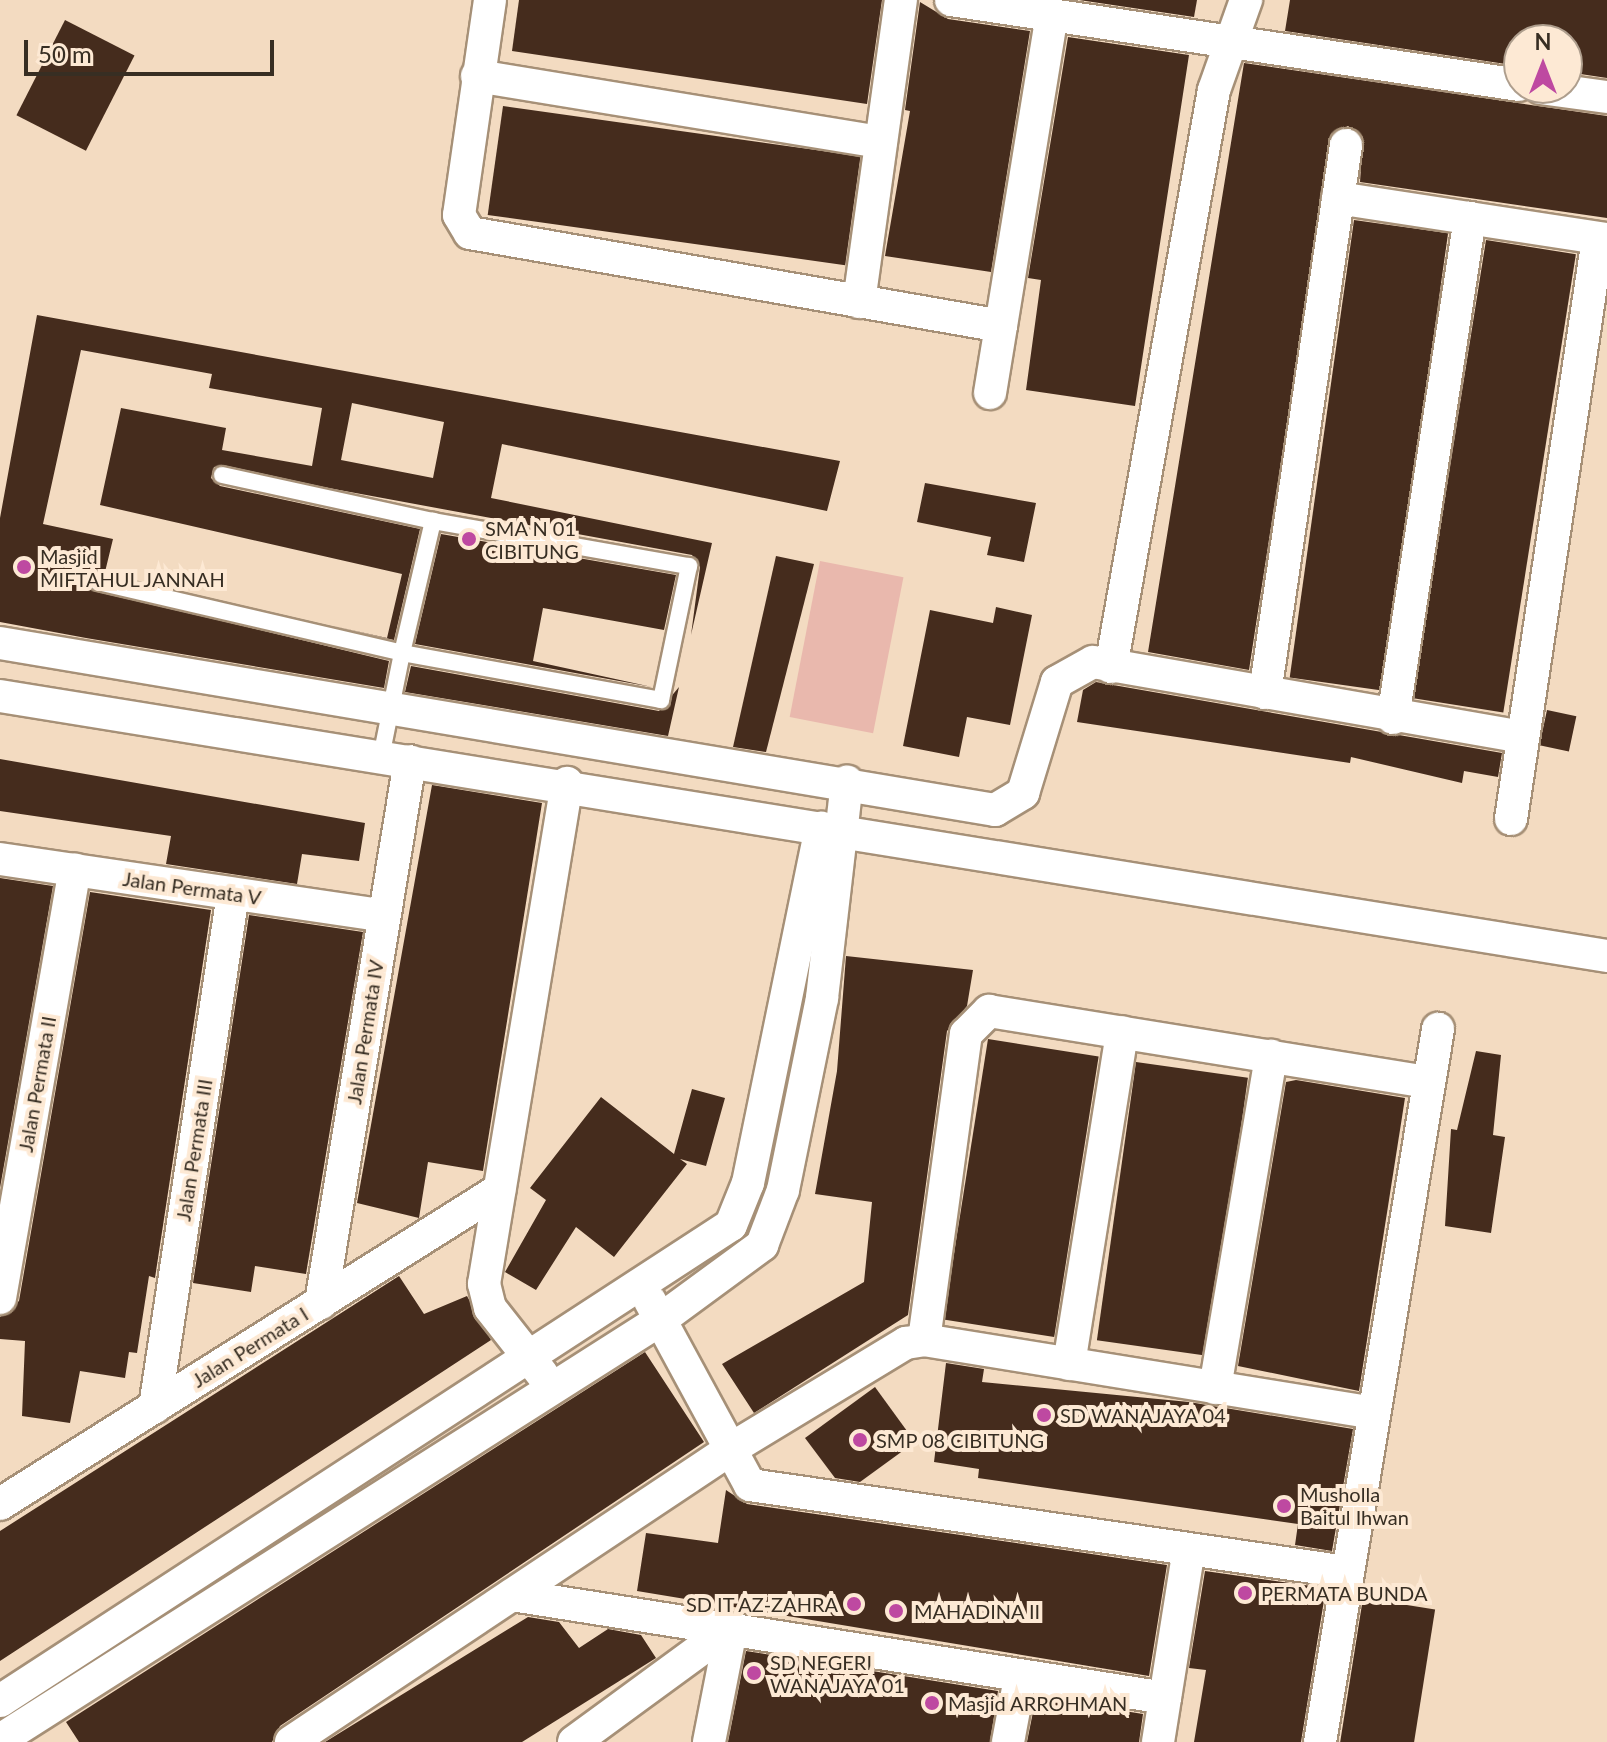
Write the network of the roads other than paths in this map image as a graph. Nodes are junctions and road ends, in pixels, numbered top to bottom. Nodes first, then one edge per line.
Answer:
1 (490, 0) edge
2 (901, 0) edge
3 (951, 0) edge
4 (1246, 0) edge
5 (1052, 16) junction
6 (1235, 44) junction
7 (477, 76) junction
8 (1503, 83) edge
9 (1583, 94) edge
10 (1607, 97) edge
11 (881, 142) junction
12 (1346, 145) dead end
13 (1338, 198) junction
14 (1470, 218) junction
15 (1602, 238) edge
16 (859, 302) junction
17 (1001, 326) junction
18 (990, 393) dead end
19 (222, 475) dead end
20 (433, 521) junction
21 (98, 582) dead end
22 (0, 643) edge
23 (402, 653) junction
24 (1111, 667) junction
25 (1265, 693) junction
26 (0, 696) edge
27 (391, 707) junction
28 (1393, 718) junction
29 (1522, 737) junction
30 (395, 759) junction
31 (847, 781) junction
32 (567, 783) junction
33 (1511, 819) dead end
34 (832, 831) junction
35 (0, 859) edge
36 (75, 870) junction
37 (233, 894) junction
38 (384, 916) junction
39 (1607, 956) edge
40 (790, 990) junction
41 (822, 998) junction
42 (1438, 1029) dead end
43 (1122, 1032) junction
44 (1271, 1056) junction
45 (1428, 1082) junction
46 (748, 1183) junction
47 (499, 1190) junction
48 (783, 1190) junction
49 (640, 1284) junction
50 (0, 1298) edge
51 (321, 1303) junction
52 (660, 1320) junction
53 (924, 1340) junction
54 (528, 1356) junction
55 (1069, 1364) junction
56 (551, 1386) junction
57 (1215, 1388) junction
58 (155, 1407) junction
59 (1374, 1413) junction
60 (734, 1447) junction
61 (0, 1504) edge
62 (1189, 1549) junction
63 (1346, 1572) junction
64 (512, 1595) junction
65 (115, 1626) junction
66 (726, 1634) junction
67 (132, 1655) junction
68 (1020, 1678) junction
69 (1165, 1698) junction
70 (0, 1701) edge
71 (0, 1740) edge
72 (291, 1742) edge
73 (574, 1742) edge
74 (709, 1742) edge
75 (1008, 1742) edge
76 (1158, 1742) edge
77 (1320, 1742) edge

1 - 7 street
2 - 11 street
3 - 5 street
4 - 6 street
5 - 6 street
5 - 17 street
6 - 8 street
6 - 24 street
7 - 11 street
7 - 16 street
9 - 10 street
11 - 16 street
12 - 13 street
13 - 14 street
13 - 25 street
14 - 15 street
14 - 28 street
15 - 29 street
16 - 17 street
17 - 18 street
19 - 20 lane
20 - 23 lane
20 - 23 lane
21 - 23 lane
22 - 27 street
23 - 27 lane
24 - 25 street
24 - 31 street
25 - 28 street
26 - 30 street
27 - 30 lane
27 - 31 street
28 - 29 street
29 - 33 street
30 - 32 street
30 - 38 street, Jalan Permata IV
31 - 34 street
32 - 34 street
32 - 47 street
34 - 39 street
34 - 40 street
34 - 41 street
35 - 36 street, Jalan Permata V
36 - 37 street, Jalan Permata V
36 - 50 street, Jalan Permata II
37 - 38 street, Jalan Permata V
37 - 58 street, Jalan Permata III
38 - 51 street, Jalan Permata IV
40 - 41 street
40 - 46 street
41 - 48 street
42 - 45 street
43 - 44 street
43 - 53 street
43 - 55 street
44 - 45 street
44 - 57 street
45 - 59 street
46 - 48 street
46 - 49 street
47 - 51 street, Jalan Permata I
47 - 54 street
48 - 52 street
49 - 52 street
49 - 54 street
51 - 58 street, Jalan Permata I
52 - 56 street
52 - 60 street
53 - 55 street
53 - 60 street
54 - 56 street
54 - 65 street
55 - 57 street
56 - 67 street
57 - 59 street
58 - 61 street, Jalan Permata I
59 - 63 street
60 - 62 street
60 - 64 street
62 - 63 street
62 - 69 street
63 - 77 street
64 - 66 street
64 - 72 street
65 - 67 street
65 - 70 street
66 - 68 street
66 - 73 street
66 - 74 street
67 - 71 street
68 - 69 street
68 - 75 street
69 - 76 street

